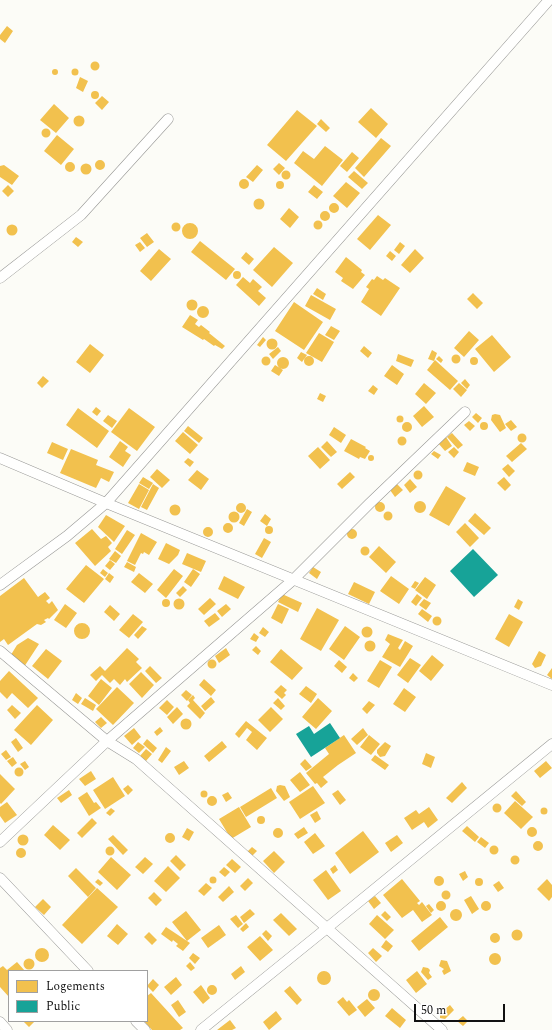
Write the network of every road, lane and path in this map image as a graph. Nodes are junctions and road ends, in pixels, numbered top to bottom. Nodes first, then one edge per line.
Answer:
1 (549, 0) edge
2 (168, 119) dead end
3 (0, 278) edge
4 (465, 412) dead end
5 (0, 458) edge
6 (106, 503) junction
7 (293, 580) junction
8 (0, 585) edge
9 (0, 651) edge
10 (552, 685) edge
11 (107, 741) junction
12 (552, 744) edge
13 (0, 842) edge
14 (0, 878) edge
15 (327, 928) junction
16 (87, 970) edge
17 (0, 1022) edge
18 (137, 1022) edge
19 (7, 1030) edge
20 (145, 1030) edge
21 (201, 1030) edge
22 (442, 1030) edge

1 - 6 street
2 - 3 street
4 - 7 street
5 - 6 street
6 - 7 street
6 - 8 street
7 - 10 street
7 - 11 street
9 - 11 street
11 - 13 street
11 - 15 street
12 - 15 street
14 - 16 street
15 - 21 street
15 - 22 street
17 - 19 street
18 - 20 street

